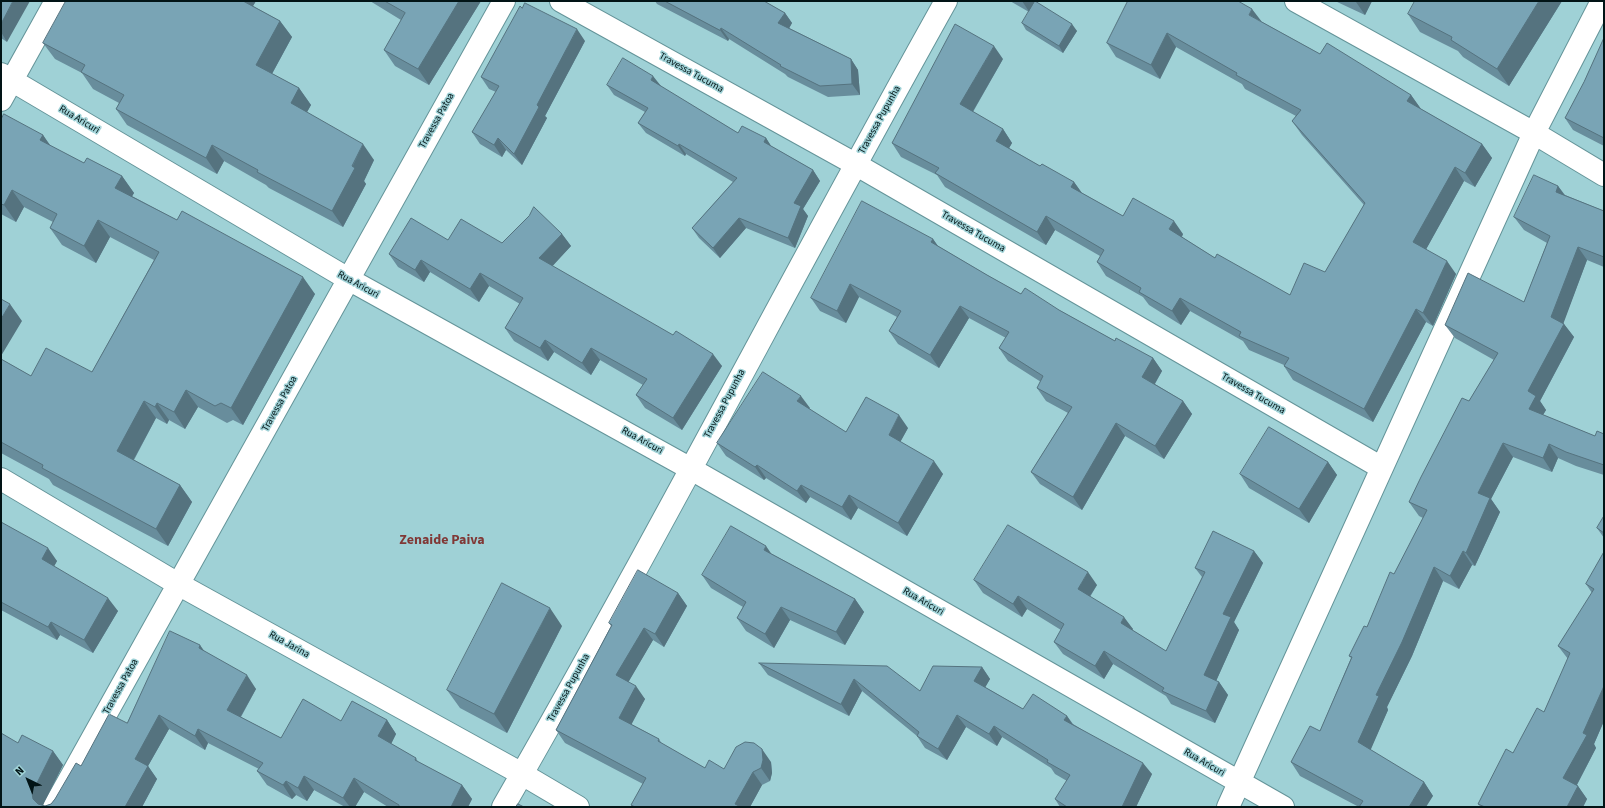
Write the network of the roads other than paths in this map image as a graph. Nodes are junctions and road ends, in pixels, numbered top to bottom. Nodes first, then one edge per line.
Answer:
1 (56, 1) edge
2 (504, 1) edge
3 (561, 1) edge
4 (946, 1) edge
5 (1296, 1) edge
6 (1602, 1) edge
7 (6, 78) edge
8 (1, 100) edge
9 (1534, 133) junction
10 (855, 164) junction
11 (1604, 175) edge
12 (350, 280) junction
13 (691, 468) junction
14 (1382, 468) junction
15 (1, 479) edge
16 (178, 584) junction
17 (522, 774) junction
18 (1239, 783) junction
19 (54, 807) edge
20 (503, 807) edge
21 (578, 807) edge
22 (1228, 807) edge
23 (1283, 807) edge

1 - 7 street
2 - 12 street, Travessa Patoa
3 - 10 street, Travessa Tucuma
4 - 10 street, Travessa Pupunha
5 - 9 street
6 - 9 street
7 - 8 street
7 - 12 street, Rua Aricuri
9 - 11 street
9 - 14 street
10 - 13 street, Travessa Pupunha
10 - 14 street, Travessa Tucuma
12 - 13 street, Rua Aricuri
12 - 16 street, Travessa Patoa
13 - 17 street, Travessa Pupunha
13 - 18 street, Rua Aricuri
14 - 18 street
15 - 16 street, Rua Jarina
16 - 17 street, Rua Jarina
16 - 19 street, Travessa Patoa
17 - 20 street, Travessa Pupunha
17 - 21 street, Rua Jarina
18 - 22 street
18 - 23 street, Rua Aricuri

